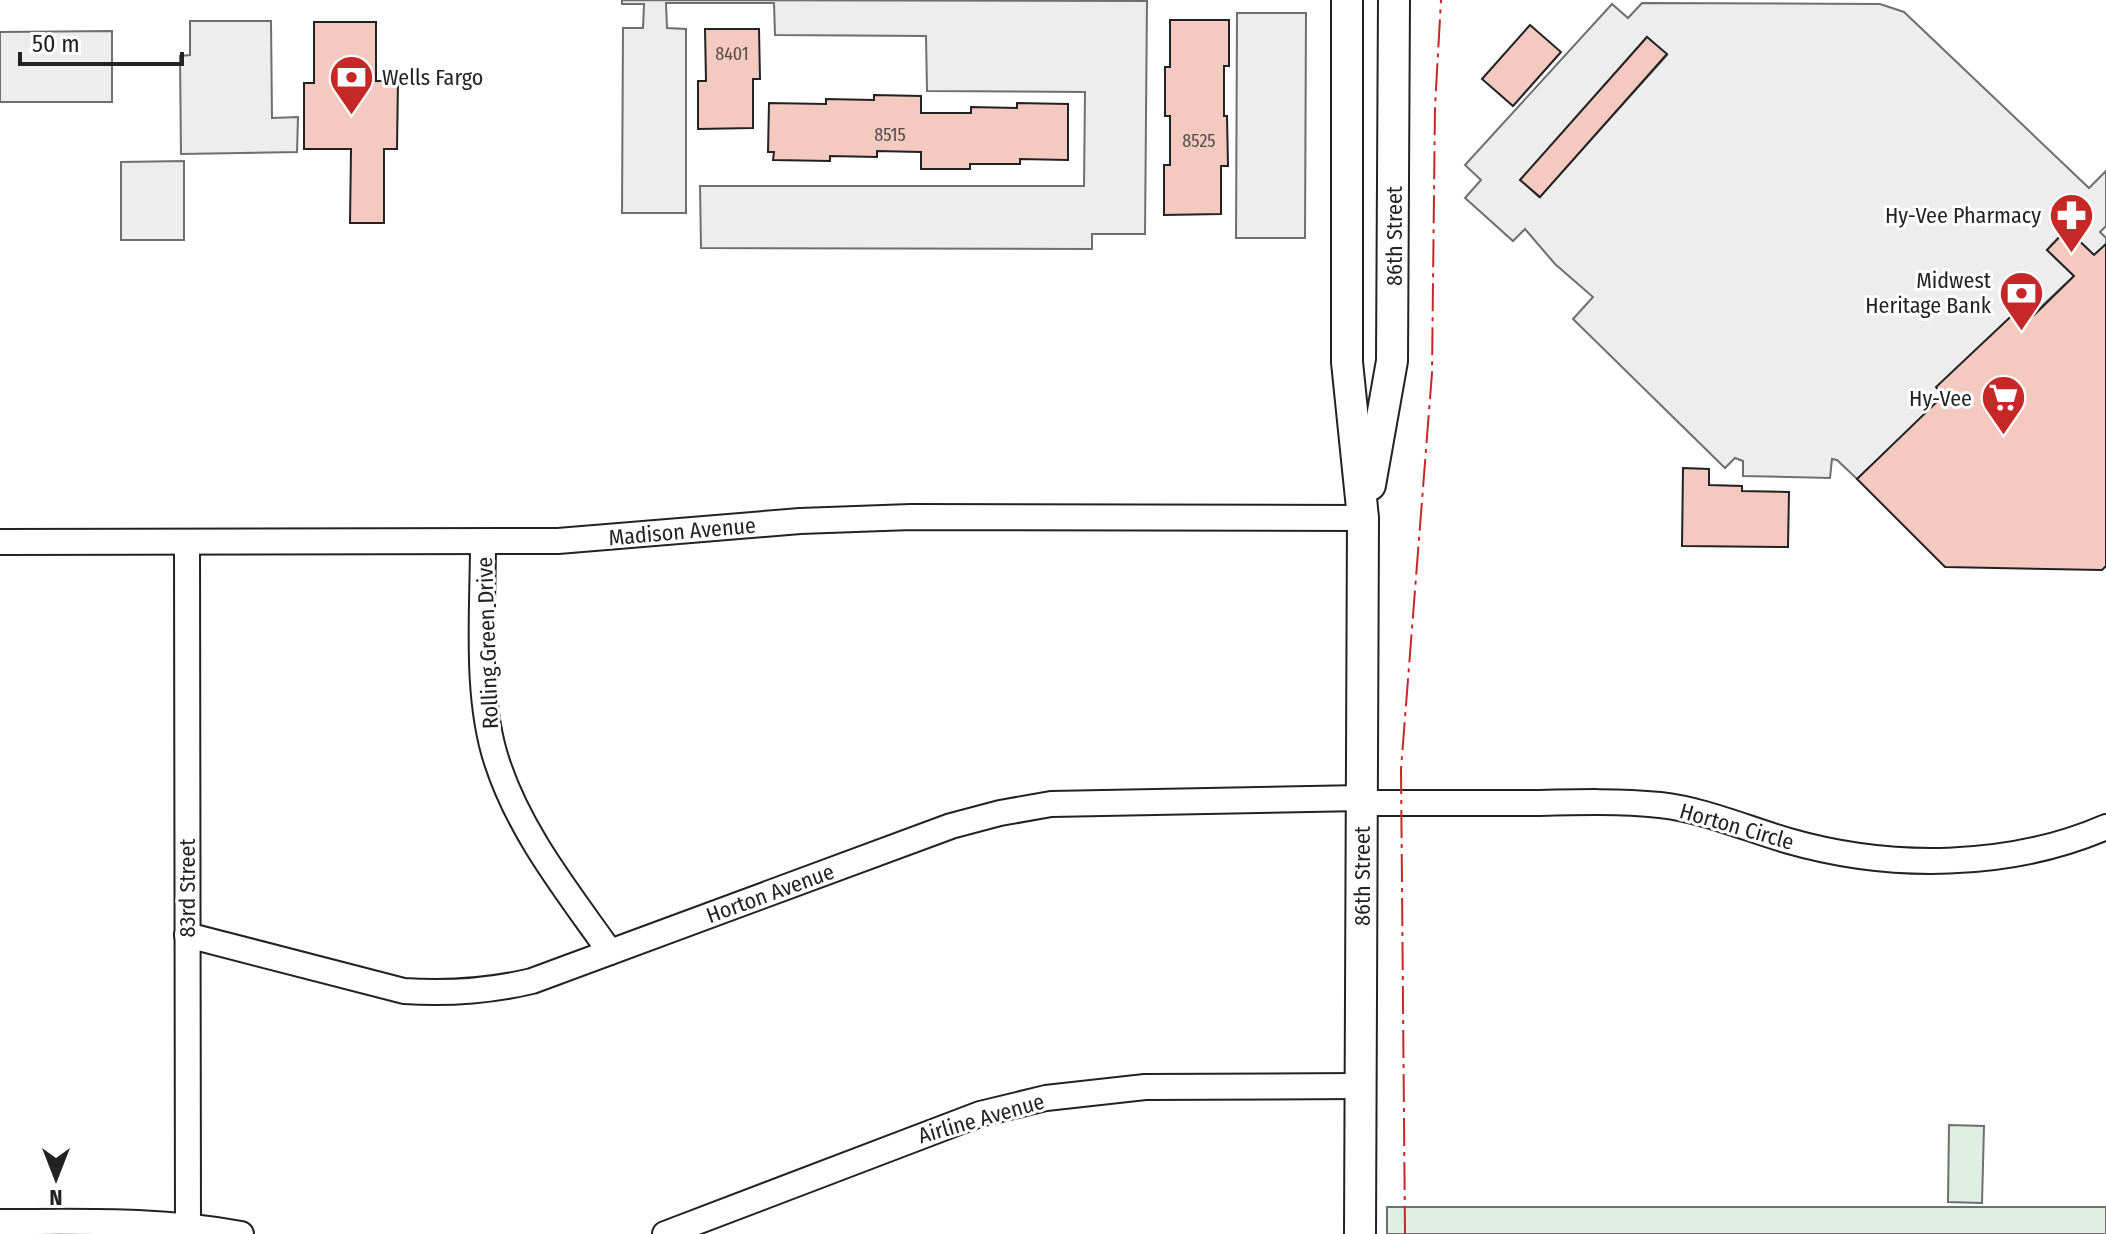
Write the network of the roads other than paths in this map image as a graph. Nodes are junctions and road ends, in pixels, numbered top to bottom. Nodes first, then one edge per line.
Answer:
1 (1347, 0) edge
2 (1394, 0) edge
3 (1363, 518) junction
4 (0, 542) edge
5 (187, 542) junction
6 (483, 542) junction
7 (1362, 801) junction
8 (2106, 827) edge
9 (187, 935) junction
10 (610, 952) junction
11 (1361, 1086) junction
12 (0, 1222) edge
13 (188, 1229) edge
14 (241, 1234) edge
15 (665, 1234) edge
16 (1360, 1234) edge

1 - 3 main road, 86th Street
2 - 3 main road, 86th Street
3 - 6 street, Madison Avenue
3 - 7 main road, 86th Street
4 - 5 street, Madison Avenue
5 - 6 street, Madison Avenue
5 - 9 street, 83rd Street
6 - 10 street, Rolling Green Drive
7 - 8 street, Horton Circle
7 - 10 street, Horton Avenue
7 - 11 main road, 86th Street
9 - 10 street, Horton Avenue
9 - 13 street, 83rd Street
11 - 15 street, Airline Avenue
11 - 16 main road, 86th Street
12 - 13 street
13 - 14 street

